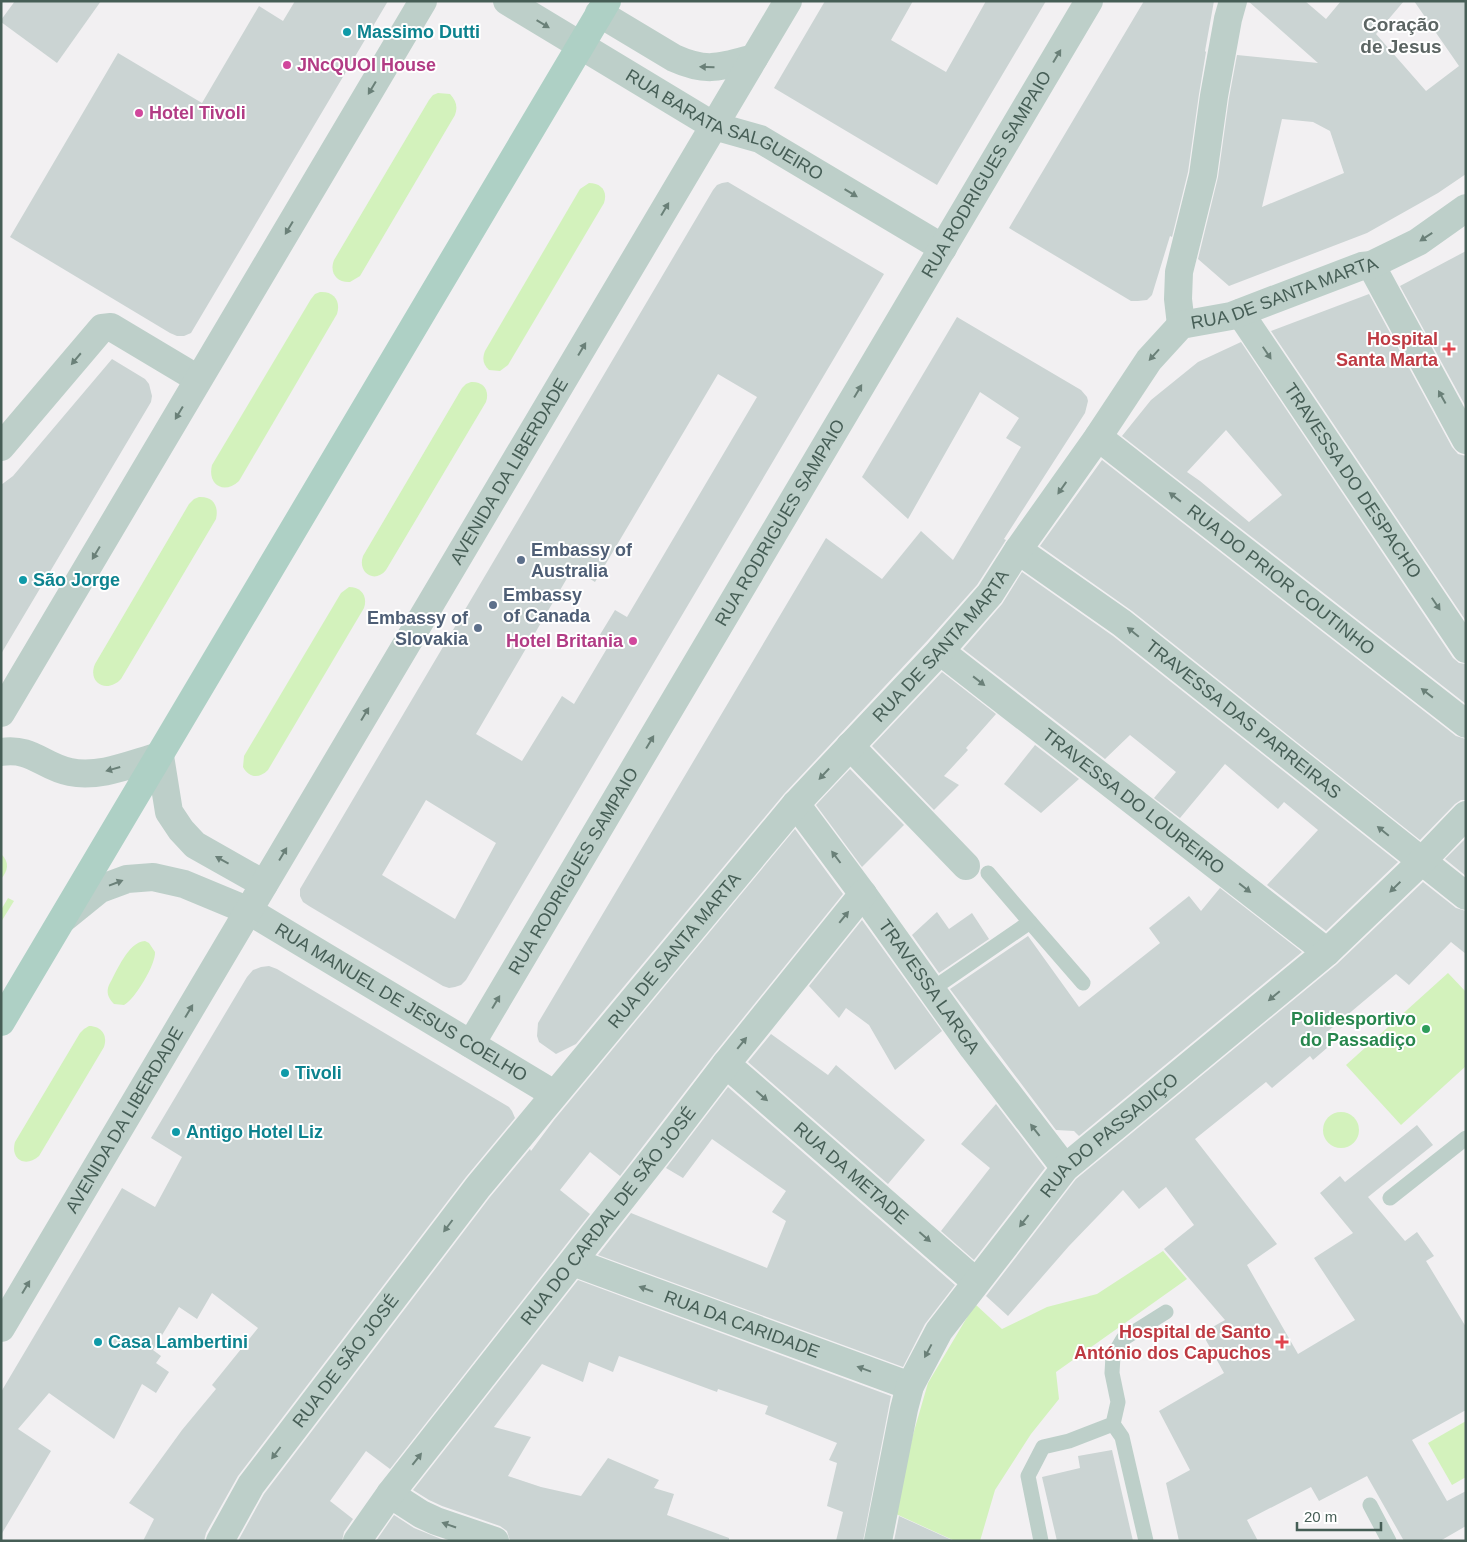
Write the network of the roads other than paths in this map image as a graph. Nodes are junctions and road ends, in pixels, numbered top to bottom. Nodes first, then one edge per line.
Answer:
1 (423, 1) edge
2 (507, 1) edge
3 (788, 1) edge
4 (1089, 1) edge
5 (1233, 1) edge
6 (603, 7) edge
7 (580, 46) junction
8 (754, 58) junction
9 (714, 126) junction
10 (1466, 208) edge
11 (943, 248) junction
12 (1371, 265) junction
13 (1240, 312) junction
14 (1182, 325) junction
15 (198, 379) junction
16 (1098, 437) junction
17 (1466, 440) edge
18 (1, 447) edge
19 (1018, 550) junction
20 (1466, 649) edge
21 (940, 651) junction
22 (1, 713) edge
23 (1466, 724) edge
24 (850, 746) junction
25 (1, 752) edge
26 (160, 756) junction
27 (796, 804) junction
28 (1466, 815) edge
29 (1421, 862) junction
30 (977, 870) joint
31 (264, 884) junction
32 (863, 894) junction
33 (1466, 896) edge
34 (249, 911) junction
35 (62, 920) junction
36 (1030, 922) junction
37 (1327, 952) junction
38 (1083, 983) dead end
39 (931, 990) junction
40 (1, 1022) edge
41 (471, 1044) junction
42 (726, 1064) junction
43 (554, 1094) junction
44 (1466, 1138) edge
45 (1065, 1168) junction
46 (478, 1187) joint
47 (1390, 1198) dead end
48 (573, 1262) junction
49 (976, 1282) junction
50 (1166, 1312) dead end
51 (1, 1328) edge
52 (910, 1386) junction
53 (1113, 1424) junction
54 (390, 1494) junction
55 (1370, 1505) dead end
56 (220, 1541) edge
57 (357, 1541) edge
58 (495, 1541) edge
59 (878, 1541) edge
60 (1041, 1541) edge
61 (1146, 1541) edge
62 (1389, 1541) edge

1 -> 15 street
2 -> 7 street, RUA BARATA SALGUEIRO
3 - 8 street, AVENIDA DA LIBERDADE
11 -> 4 street, RUA RODRIGUES SAMPAIO
5 - 14 street
6 - 7 main road
8 -> 6 street
7 - 9 street, RUA BARATA SALGUEIRO
7 - 26 main road
8 - 9 street, AVENIDA DA LIBERDADE
9 -> 11 street, RUA BARATA SALGUEIRO
31 -> 9 street, AVENIDA DA LIBERDADE
10 -> 12 street, RUA DE SANTA MARTA
41 -> 11 street, RUA RODRIGUES SAMPAIO
12 - 13 street, RUA DE SANTA MARTA
17 -> 12 street
13 - 14 street, RUA DE SANTA MARTA
13 -> 20 street, TRAVESSA DO DESPACHO
14 -> 16 street, RUA DE SANTA MARTA
15 -> 18 street
15 -> 22 street
16 -> 19 street, RUA DE SANTA MARTA
23 -> 16 street, RUA DO PRIOR COUTINHO
19 - 21 street, RUA DE SANTA MARTA
29 -> 19 street, TRAVESSA DAS PARREIRAS
21 - 24 street, RUA DE SANTA MARTA
21 -> 37 street, TRAVESSA DO LOUREIRO
24 -> 27 street, RUA DE SANTA MARTA
24 - 30 street
26 -> 25 street
31 -> 26 street
26 - 35 main road
32 -> 27 street, TRAVESSA LARGA
27 - 43 street, RUA DE SANTA MARTA
28 - 29 street, RUA DO PASSADIÇO
29 - 33 street, TRAVESSA DAS PARREIRAS
29 -> 37 street, RUA DO PASSADIÇO
30 - 36 lane
31 - 34 street, AVENIDA DA LIBERDADE
32 - 39 street, TRAVESSA LARGA
42 -> 32 street, RUA DO CARDAL DE SÃO JOSÉ
35 -> 34 street
34 - 41 street, RUA MANUEL DE JESUS COELHO
51 -> 34 street, AVENIDA DA LIBERDADE
35 - 40 main road
36 - 38 lane
36 - 39 lane
37 -> 45 street, RUA DO PASSADIÇO
45 -> 39 street, TRAVESSA LARGA
41 - 43 street, RUA MANUEL DE JESUS COELHO
42 - 48 street, RUA DO CARDAL DE SÃO JOSÉ
42 -> 49 street, RUA DA METADE
43 - 46 street, RUA DE SANTA MARTA
44 - 47 lane
45 -> 49 street, RUA DO PASSADIÇO
46 -> 56 street, RUA DE SÃO JOSÉ
52 -> 48 street, RUA DA CARIDADE
54 -> 48 street, RUA DO CARDAL DE SÃO JOSÉ
49 -> 52 street, RUA DO PASSADIÇO
50 - 53 lane
52 - 59 street, RUA DO PASSADIÇO
53 - 60 lane
53 - 61 lane
54 - 57 street, RUA DO CARDAL DE SÃO JOSÉ
58 -> 54 street
55 - 62 lane

